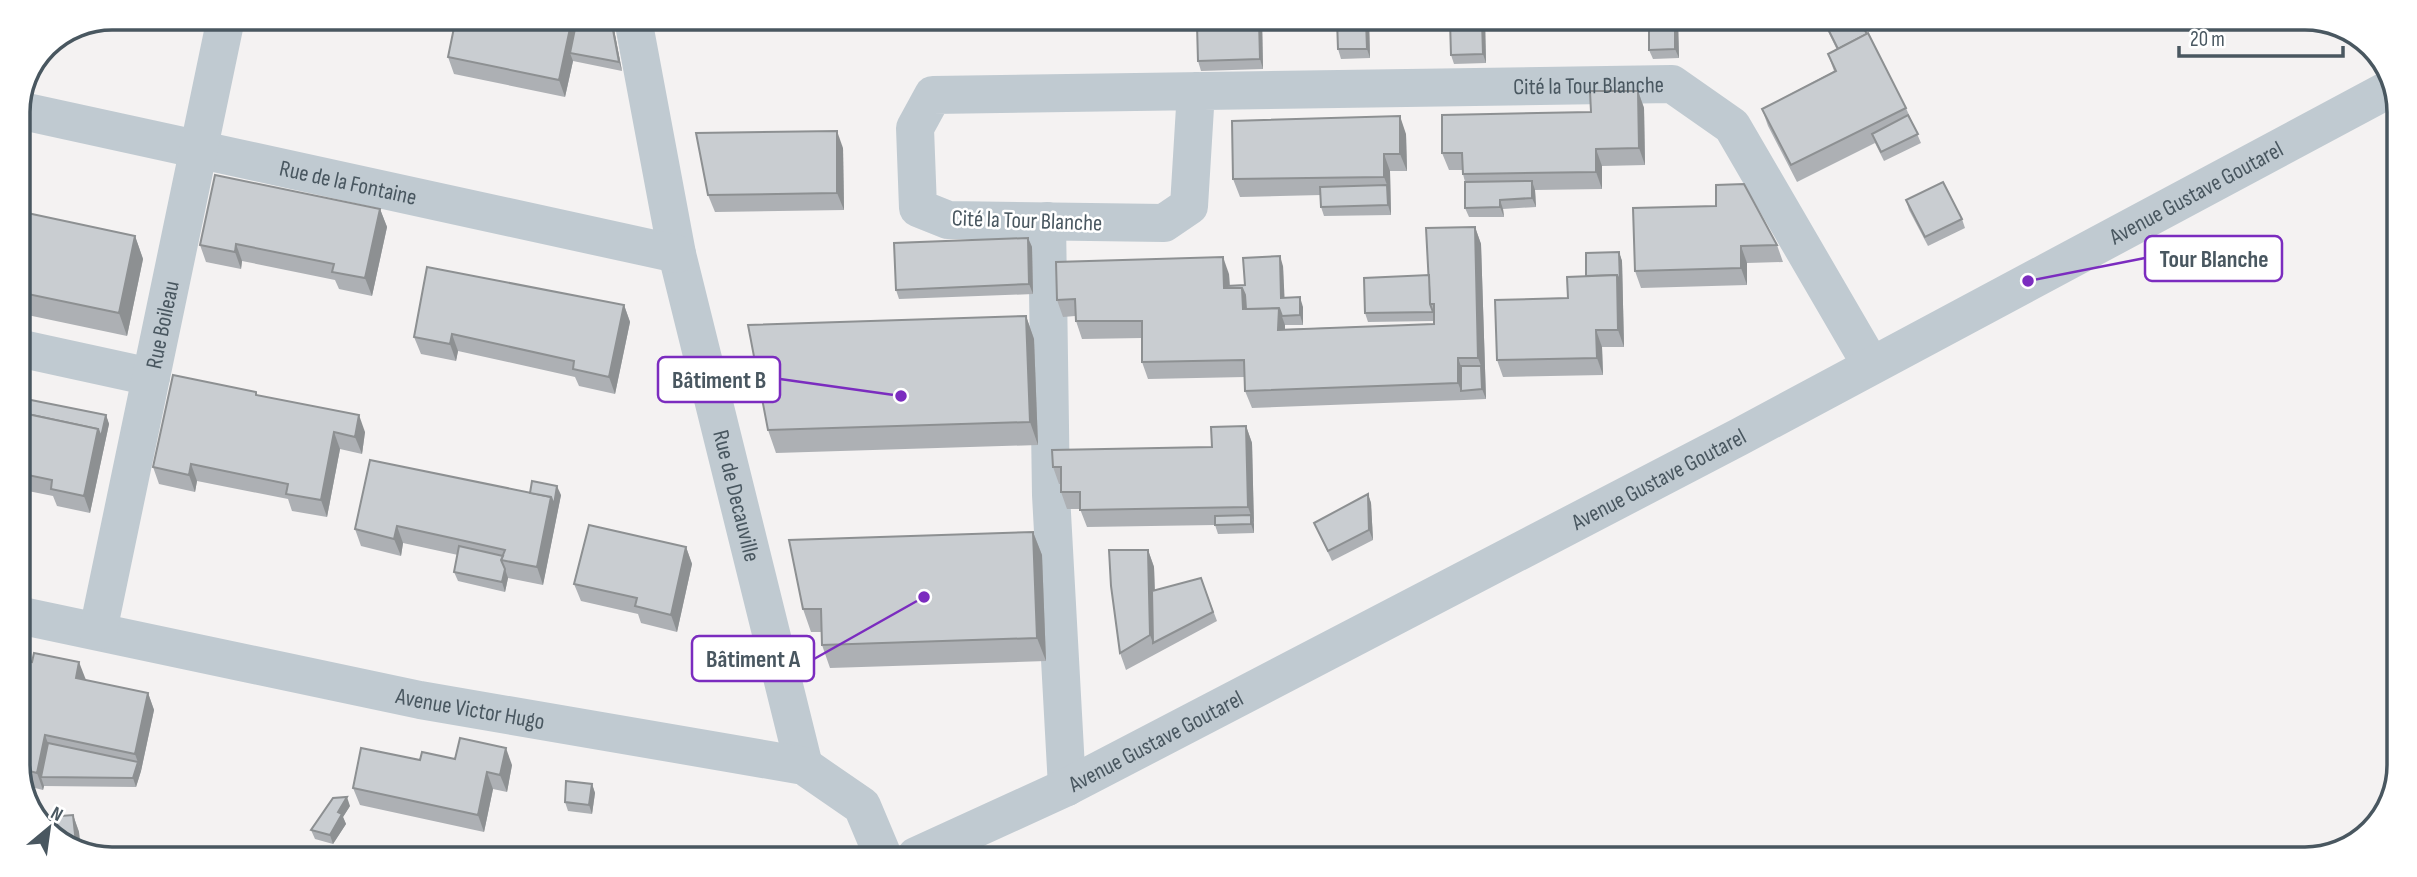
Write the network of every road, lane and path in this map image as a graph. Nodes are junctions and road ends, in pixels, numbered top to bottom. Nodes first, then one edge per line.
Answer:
1 (223, 30) edge
2 (635, 30) edge
3 (1196, 91) junction
4 (2385, 91) edge
5 (30, 113) edge
6 (198, 149) junction
7 (1047, 221) junction
8 (677, 254) junction
9 (30, 351) edge
10 (1871, 365) junction
11 (151, 377) junction
12 (30, 617) edge
13 (98, 631) junction
14 (804, 766) junction
15 (1067, 787) junction
16 (879, 847) edge
17 (936, 847) edge

1 - 6 street, Rue Boileau
2 - 8 street, Rue de Decauville
3 - 7 street, Cité la Tour Blanche
3 - 7 street, Cité la Tour Blanche
3 - 10 street, Cité la Tour Blanche
4 - 10 street, Avenue Gustave Goutarel
5 - 6 street, Rue de la Fontaine
6 - 8 street, Rue de la Fontaine
6 - 11 street, Rue Boileau
7 - 15 street
8 - 14 street, Rue de Decauville
9 - 11 street
10 - 15 street, Avenue Gustave Goutarel
11 - 13 street, Rue Boileau
12 - 13 street, Avenue Victor Hugo
13 - 14 street, Avenue Victor Hugo
14 - 16 street, Avenue Victor Hugo
15 - 17 street, Avenue Gustave Goutarel

